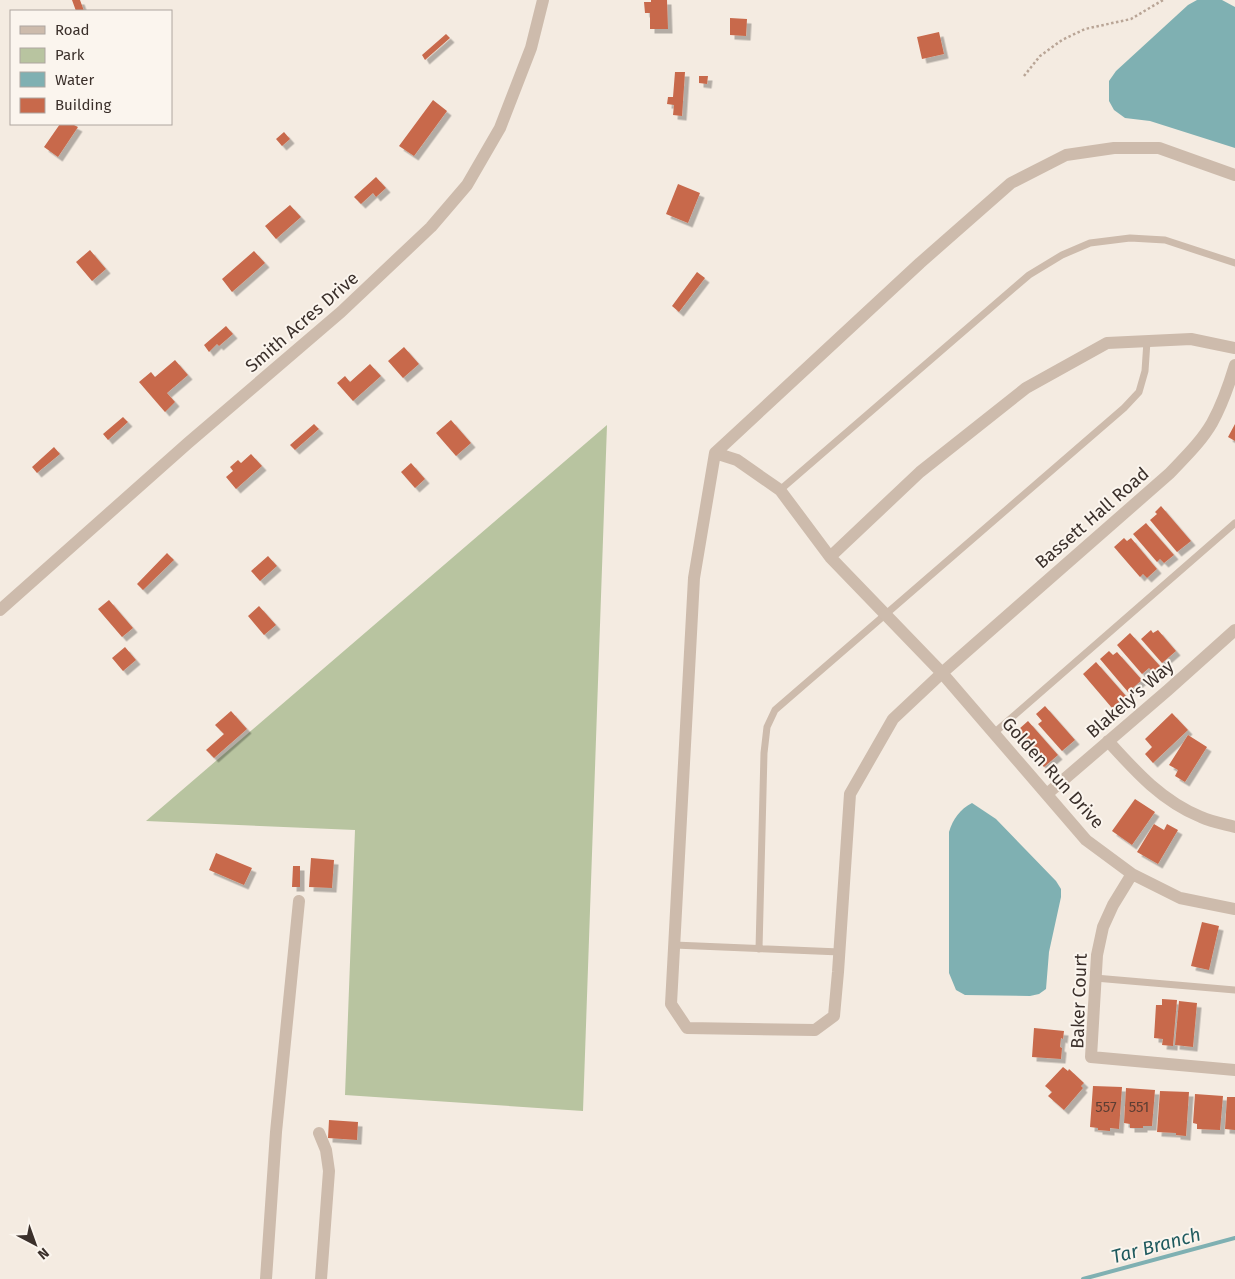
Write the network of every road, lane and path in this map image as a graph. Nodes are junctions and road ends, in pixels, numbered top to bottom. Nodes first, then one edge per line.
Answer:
1 (543, 0) edge
2 (1164, 0) edge
3 (1024, 76) dead end
4 (1235, 175) edge
5 (1235, 263) edge
6 (1147, 341) junction
7 (1235, 348) edge
8 (1235, 365) edge
9 (715, 452) junction
10 (780, 490) junction
11 (1235, 523) edge
12 (830, 557) junction
13 (0, 610) edge
14 (885, 614) junction
15 (1230, 634) edge
16 (1235, 648) edge
17 (942, 673) junction
18 (994, 733) junction
19 (1108, 741) junction
20 (1047, 794) junction
21 (1235, 827) edge
22 (1132, 874) junction
23 (299, 902) dead end
24 (1235, 909) edge
25 (674, 945) junction
26 (759, 949) junction
27 (840, 952) junction
28 (1095, 978) junction
29 (1235, 990) edge
30 (1235, 1070) edge
31 (319, 1132) dead end
32 (266, 1279) edge
33 (321, 1279) edge

1 - 13 street, Smith Acres Drive
2 - 3 path
4 - 9 street
5 - 10 lane
6 - 7 street
6 - 12 street
6 - 14 lane
8 - 17 street, Bassett Hall Road
9 - 10 street, Golden Run Drive
9 - 25 street
10 - 12 street, Golden Run Drive
11 - 18 lane
12 - 14 street, Golden Run Drive
14 - 17 street, Golden Run Drive
14 - 26 lane
15 - 16 street
15 - 19 street, Blakely's Way
17 - 18 street, Golden Run Drive
17 - 27 street, Bassett Hall Road
18 - 20 street, Golden Run Drive
19 - 20 street, Blakely's Way
19 - 21 street
20 - 22 street, Golden Run Drive
22 - 24 street, Golden Run Drive
22 - 28 street, Baker Court
23 - 32 street
25 - 26 lane
25 - 27 street, Bassett Hall Road
26 - 27 lane
28 - 29 lane
28 - 30 street, Baker Court
31 - 33 street

